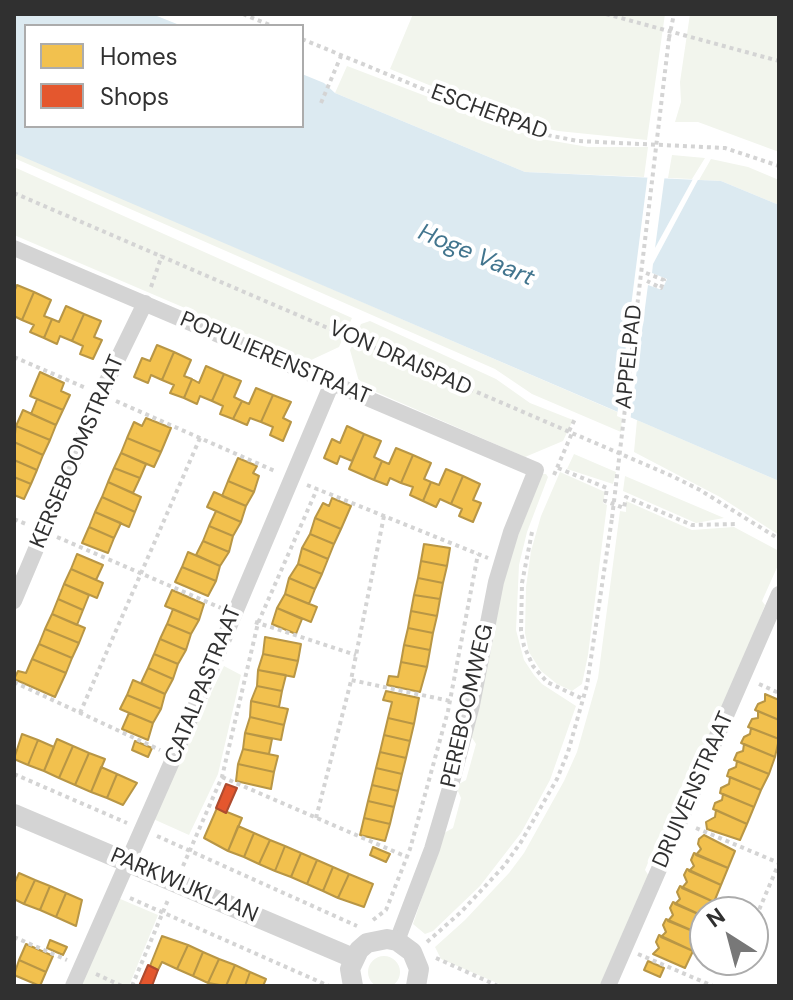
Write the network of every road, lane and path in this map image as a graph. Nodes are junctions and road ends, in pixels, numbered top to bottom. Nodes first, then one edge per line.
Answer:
1 (243, 14) edge
2 (606, 14) edge
3 (674, 14) edge
4 (267, 24) edge
5 (670, 35) junction
6 (304, 40) edge
7 (342, 55) junction
8 (779, 61) edge
9 (321, 103) dead end
10 (779, 166) edge
11 (14, 193) edge
12 (14, 248) edge
13 (162, 255) junction
14 (646, 273) dead end
15 (647, 281) dead end
16 (145, 303) junction
17 (14, 357) edge
18 (332, 383) junction
19 (101, 395) junction
20 (575, 419) dead end
21 (571, 433) junction
22 (200, 438) junction
23 (558, 468) junction
24 (536, 470) joint
25 (290, 478) junction
26 (550, 482) dead end
27 (317, 489) junction
28 (613, 504) junction
29 (384, 516) junction
30 (14, 519) edge
31 (535, 523) dead end
32 (737, 524) dead end
33 (43, 532) junction
34 (779, 539) edge
35 (478, 554) junction
36 (501, 563) junction
37 (142, 575) junction
38 (779, 594) edge
39 (14, 601) edge
40 (233, 613) junction
41 (258, 623) junction
42 (356, 655) junction
43 (351, 680) junction
44 (14, 682) edge
45 (583, 699) junction
46 (450, 701) junction
47 (80, 713) junction
48 (174, 757) junction
49 (14, 774) edge
50 (222, 777) junction
51 (14, 814) edge
52 (316, 818) junction
53 (680, 821) junction
54 (142, 830) junction
55 (190, 850) junction
56 (407, 857) junction
57 (127, 861) junction
58 (779, 863) edge
59 (176, 882) junction
60 (115, 893) junction
61 (765, 896) edge
62 (163, 912) junction
63 (438, 933) dead end
64 (397, 941) junction
65 (625, 949) junction
66 (353, 958) junction
67 (436, 958) dead end
68 (73, 986) edge
69 (132, 986) edge
70 (329, 986) edge
71 (353, 986) edge
72 (416, 986) edge
73 (498, 986) edge
74 (608, 986) edge
75 (713, 986) edge

1 - 4 path
2 - 5 path
3 - 5 path, APPELPAD
5 - 8 path
5 - 28 path, APPELPAD, bridge
6 - 7 path, ESCHERPAD
7 - 9 path
7 - 10 path, ESCHERPAD
11 - 13 path, VON DRAISPAD
12 - 16 street, POPULIERENSTRAAT
13 - 16 path
13 - 21 path, VON DRAISPAD
14 - 15 path
16 - 18 street, POPULIERENSTRAAT
16 - 19 street, KERSEBOOMSTRAAT
17 - 19 path
18 - 24 street, POPULIERENSTRAAT
18 - 25 street, CATALPASTRAAT
19 - 22 path
19 - 33 street, KERSEBOOMSTRAAT
20 - 21 path
21 - 23 path
21 - 34 path, VON DRAISPAD
22 - 25 path
22 - 37 path
23 - 26 path
23 - 28 path
24 - 36 street, PEREBOOMWEG
25 - 27 path
25 - 40 street, CATALPASTRAAT
27 - 29 path
27 - 41 path
28 - 32 path
28 - 45 path, APPELPAD, bridge
29 - 35 path
29 - 42 path
30 - 33 path
31 - 45 path
33 - 37 path
33 - 39 street, KERSEBOOMSTRAAT
35 - 36 path
35 - 46 path
36 - 64 street, PEREBOOMWEG
37 - 40 path
37 - 47 path
38 - 53 street, DRUIVENSTRAAT
40 - 41 path
40 - 48 street, CATALPASTRAAT
41 - 42 path
41 - 50 path
42 - 43 path
43 - 46 path
43 - 52 path
44 - 47 path
45 - 63 path, APPELPAD
46 - 56 path
47 - 48 path
48 - 54 street, CATALPASTRAAT
49 - 54 path
50 - 52 path
50 - 55 path
51 - 57 street, PARKWIJKLAAN
52 - 56 path
53 - 58 path
53 - 65 street, DRUIVENSTRAAT
54 - 55 path
54 - 57 street, CATALPASTRAAT
55 - 56 path
55 - 59 path
57 - 59 street, PARKWIJKLAAN
57 - 60 street, CATALPASTRAAT
58 - 61 path
59 - 62 path
59 - 66 street, PARKWIJKLAAN
60 - 62 path
60 - 68 street, CATALPASTRAAT
62 - 69 path
62 - 70 path
64 - 66 street
64 - 72 street
65 - 74 street, DRUIVENSTRAAT
65 - 75 path
66 - 71 street
67 - 73 path

